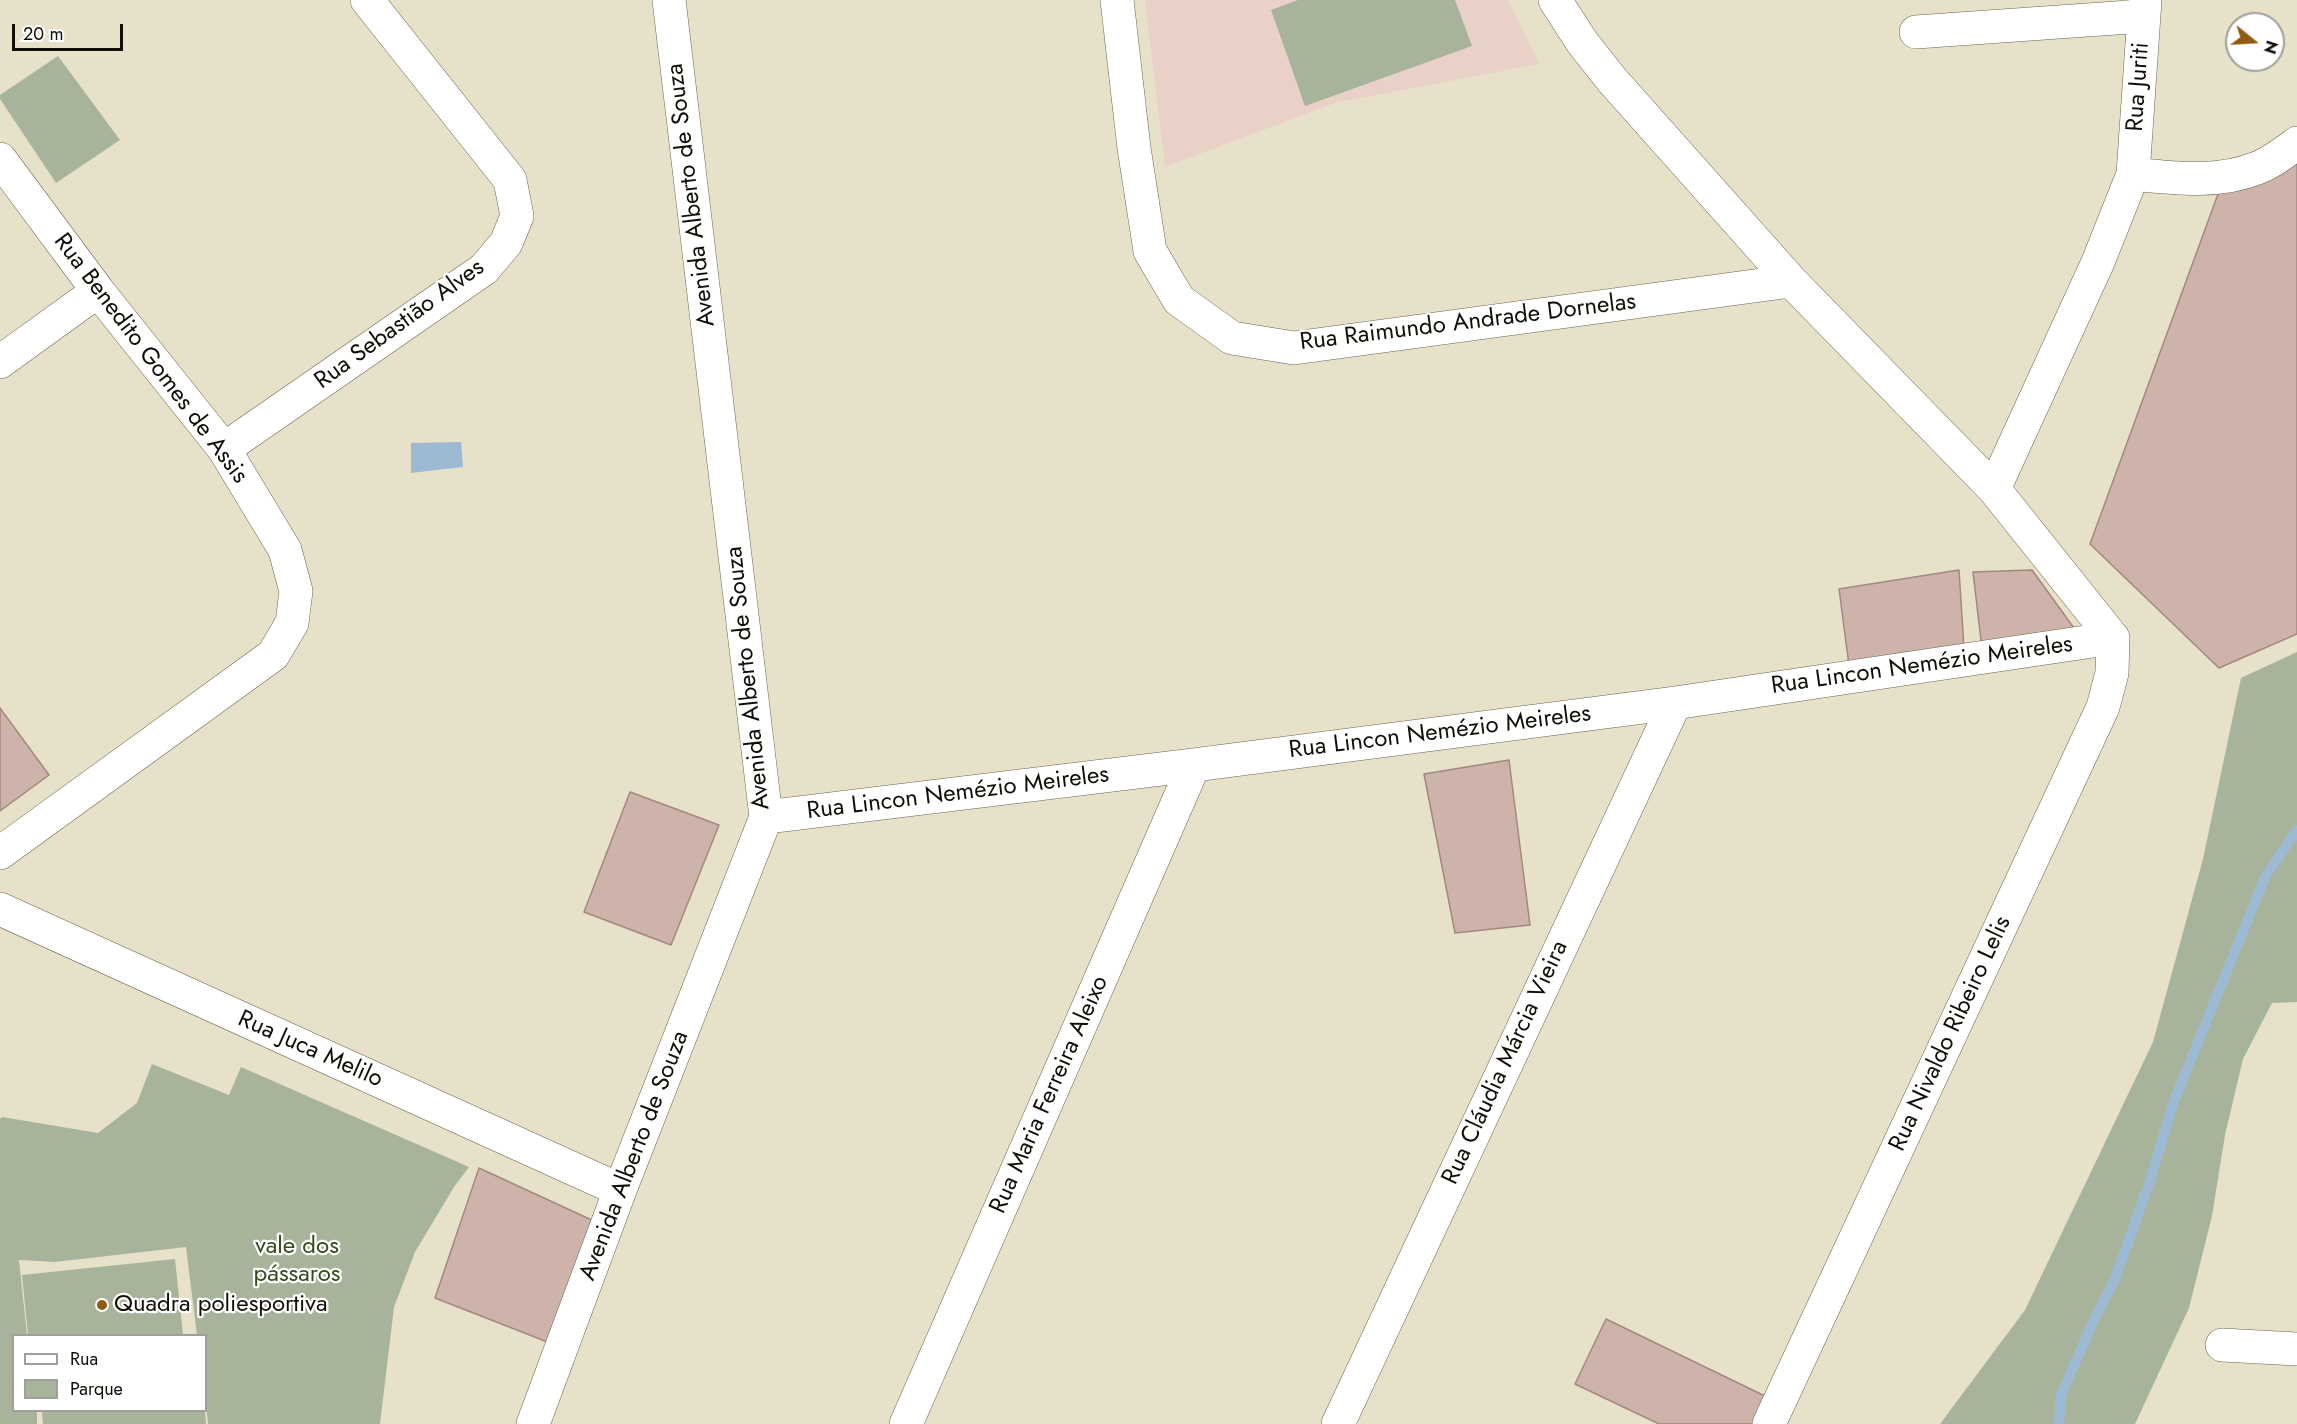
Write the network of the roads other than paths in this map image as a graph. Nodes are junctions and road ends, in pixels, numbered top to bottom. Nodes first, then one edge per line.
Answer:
1 (367, 0) edge
2 (669, 0) edge
3 (1117, 0) edge
4 (1555, 0) edge
5 (2145, 8) edge
6 (1916, 32) dead end
7 (2297, 143) edge
8 (0, 159) edge
9 (2133, 174) junction
10 (1791, 281) junction
11 (98, 291) junction
12 (0, 362) edge
13 (224, 449) junction
14 (1994, 489) junction
15 (2113, 638) junction
16 (1675, 703) junction
17 (1194, 765) junction
18 (766, 817) junction
19 (0, 853) edge
20 (0, 909) edge
21 (620, 1190) junction
22 (2222, 1345) dead end
23 (2297, 1349) edge
24 (533, 1424) edge
25 (906, 1424) edge
26 (1338, 1424) edge
27 (1769, 1424) edge

1 - 13 street, Rua Sebastião Alves
2 - 18 street, Avenida Alberto de Souza
3 - 10 street, Rua Raimundo Andrade Dornelas
4 - 10 street
5 - 6 street
5 - 9 street, Rua Juriti
7 - 9 street
8 - 11 street, Rua Benedito Gomes de Assis
9 - 14 street, Rua Juriti
10 - 14 street
11 - 12 street
11 - 13 street, Rua Benedito Gomes de Assis
13 - 19 street, Rua Benedito Gomes de Assis
14 - 15 street
15 - 16 street, Rua Lincon Nemézio Meireles
15 - 27 street, Rua Nivaldo Ribeiro Lelis
16 - 17 street, Rua Lincon Nemézio Meireles
16 - 26 street, Rua Cláudia Márcia Vieira
17 - 18 street, Rua Lincon Nemézio Meireles
17 - 25 street, Rua Maria Ferreira Aleixo
18 - 21 street, Avenida Alberto de Souza
20 - 21 street, Rua Juca Melilo
21 - 24 street, Avenida Alberto de Souza
22 - 23 street

